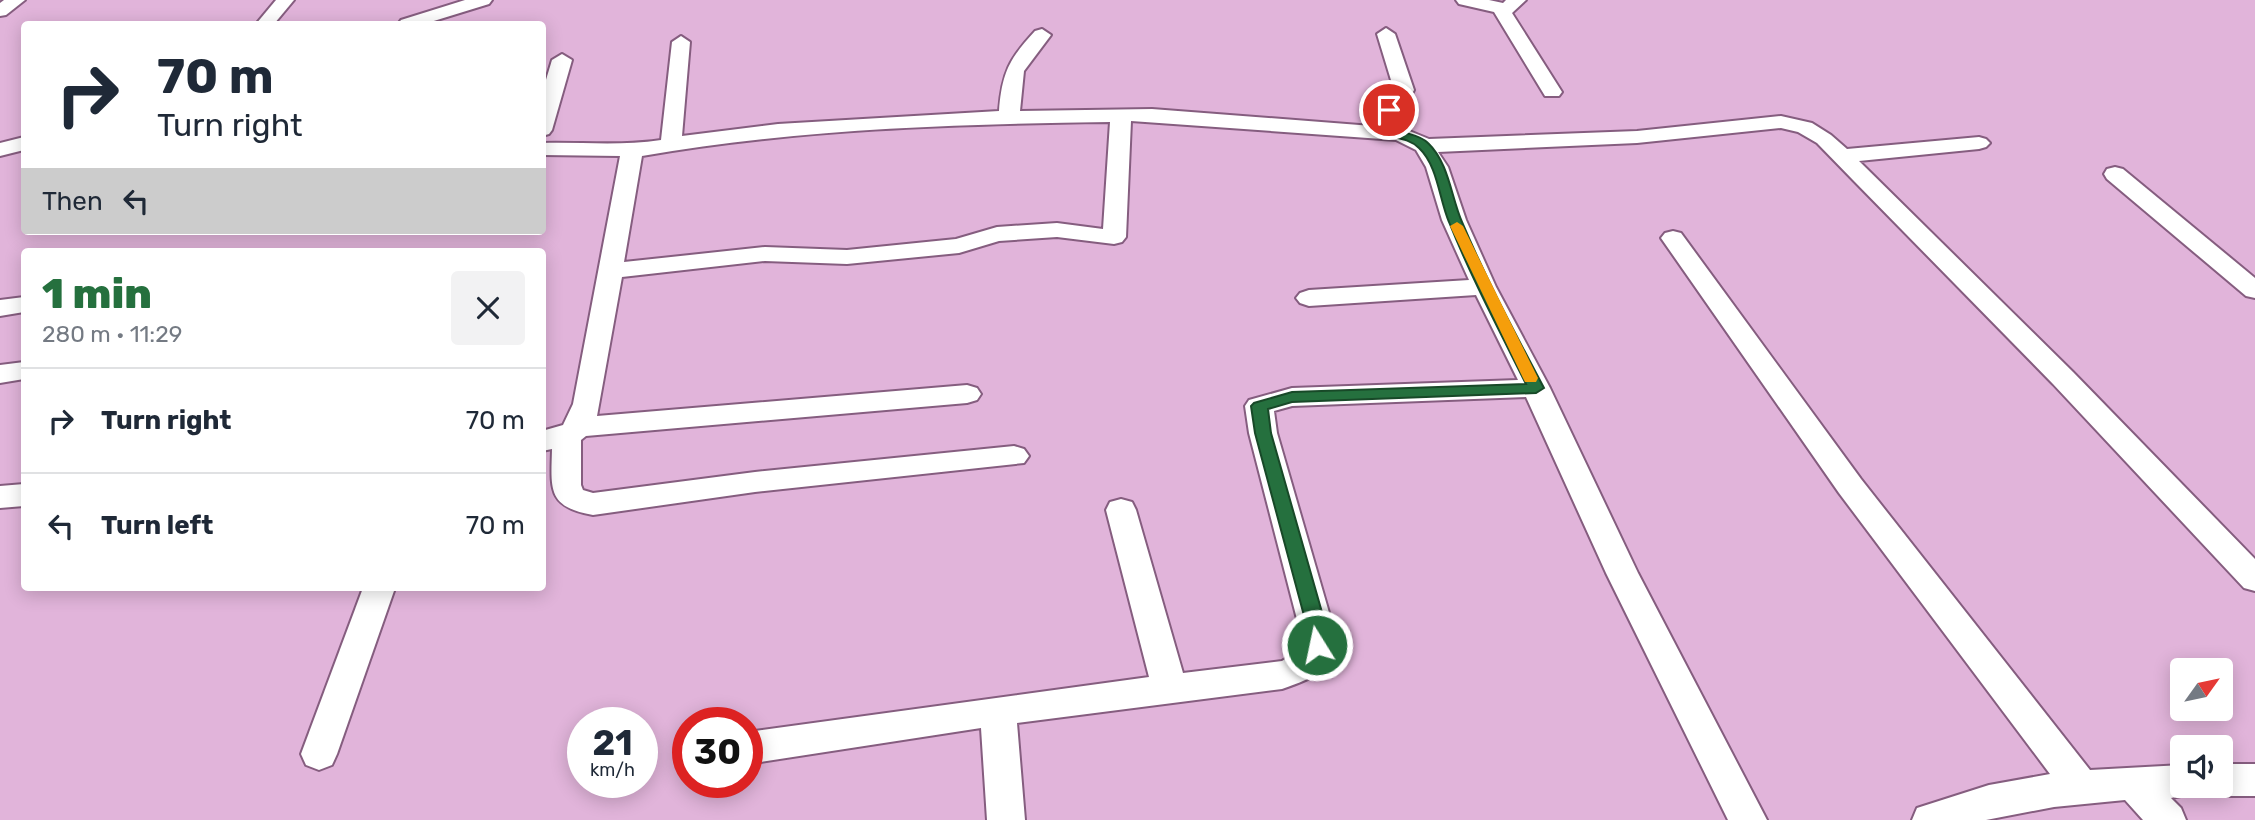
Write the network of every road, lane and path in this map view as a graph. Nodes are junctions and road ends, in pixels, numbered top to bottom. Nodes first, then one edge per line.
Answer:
1 (16, 0) edge
2 (285, 0) edge
3 (483, 0) edge
4 (1465, 0) edge
5 (1511, 4) edge
6 (442, 6) edge
7 (0, 12) edge
8 (268, 21) edge
9 (413, 21) edge
10 (1386, 34) dead end
11 (1042, 35) dead end
12 (681, 42) dead end
13 (562, 61) dead end
14 (1552, 92) dead end
15 (1121, 116) junction
16 (546, 117) edge
17 (1009, 117) junction
18 (1411, 140) junction
19 (1979, 143) dead end
20 (21, 144) edge
21 (671, 145) junction
22 (546, 149) edge
23 (0, 150) edge
24 (632, 151) junction
25 (1841, 156) junction
26 (2115, 174) dead end
27 (1673, 238) dead end
28 (611, 271) junction
29 (1484, 287) junction
30 (2255, 292) edge
31 (1309, 298) dead end
32 (21, 305) edge
33 (0, 308) edge
34 (21, 371) edge
35 (0, 374) edge
36 (1536, 388) junction
37 (967, 394) dead end
38 (563, 435) edge
39 (1014, 456) dead end
40 (21, 495) edge
41 (0, 497) edge
42 (1121, 510) dead end
43 (2255, 579) edge
44 (378, 591) edge
45 (1170, 689) junction
46 (998, 711) junction
47 (763, 746) edge
48 (319, 754) dead end
49 (2233, 780) edge
50 (2255, 780) edge
51 (2170, 781) edge
52 (2133, 782) junction
53 (2083, 789) junction
54 (1006, 820) edge
55 (1748, 820) edge
56 (1933, 820) edge
57 (2167, 820) edge

1 - 7 street
2 - 8 street
3 - 6 street
4 - 5 street
5 - 14 street
6 - 9 street
10 - 18 street
11 - 17 street
12 - 21 street
13 - 16 street
15 - 17 street
15 - 18 street
15 - 28 street
17 - 21 street
18 - 25 street
18 - 29 street
19 - 25 street
20 - 23 street
21 - 24 street
22 - 24 street
24 - 28 street
25 - 43 street
26 - 30 street
27 - 53 street
28 - 38 street
29 - 31 street
29 - 36 street
32 - 33 street
34 - 35 street
36 - 45 street
36 - 55 street
37 - 38 street
38 - 39 street
40 - 41 street
42 - 45 street
44 - 48 street
45 - 46 street
46 - 47 street
46 - 54 street
49 - 50 street
51 - 52 street
52 - 53 street
52 - 57 street
53 - 56 street

